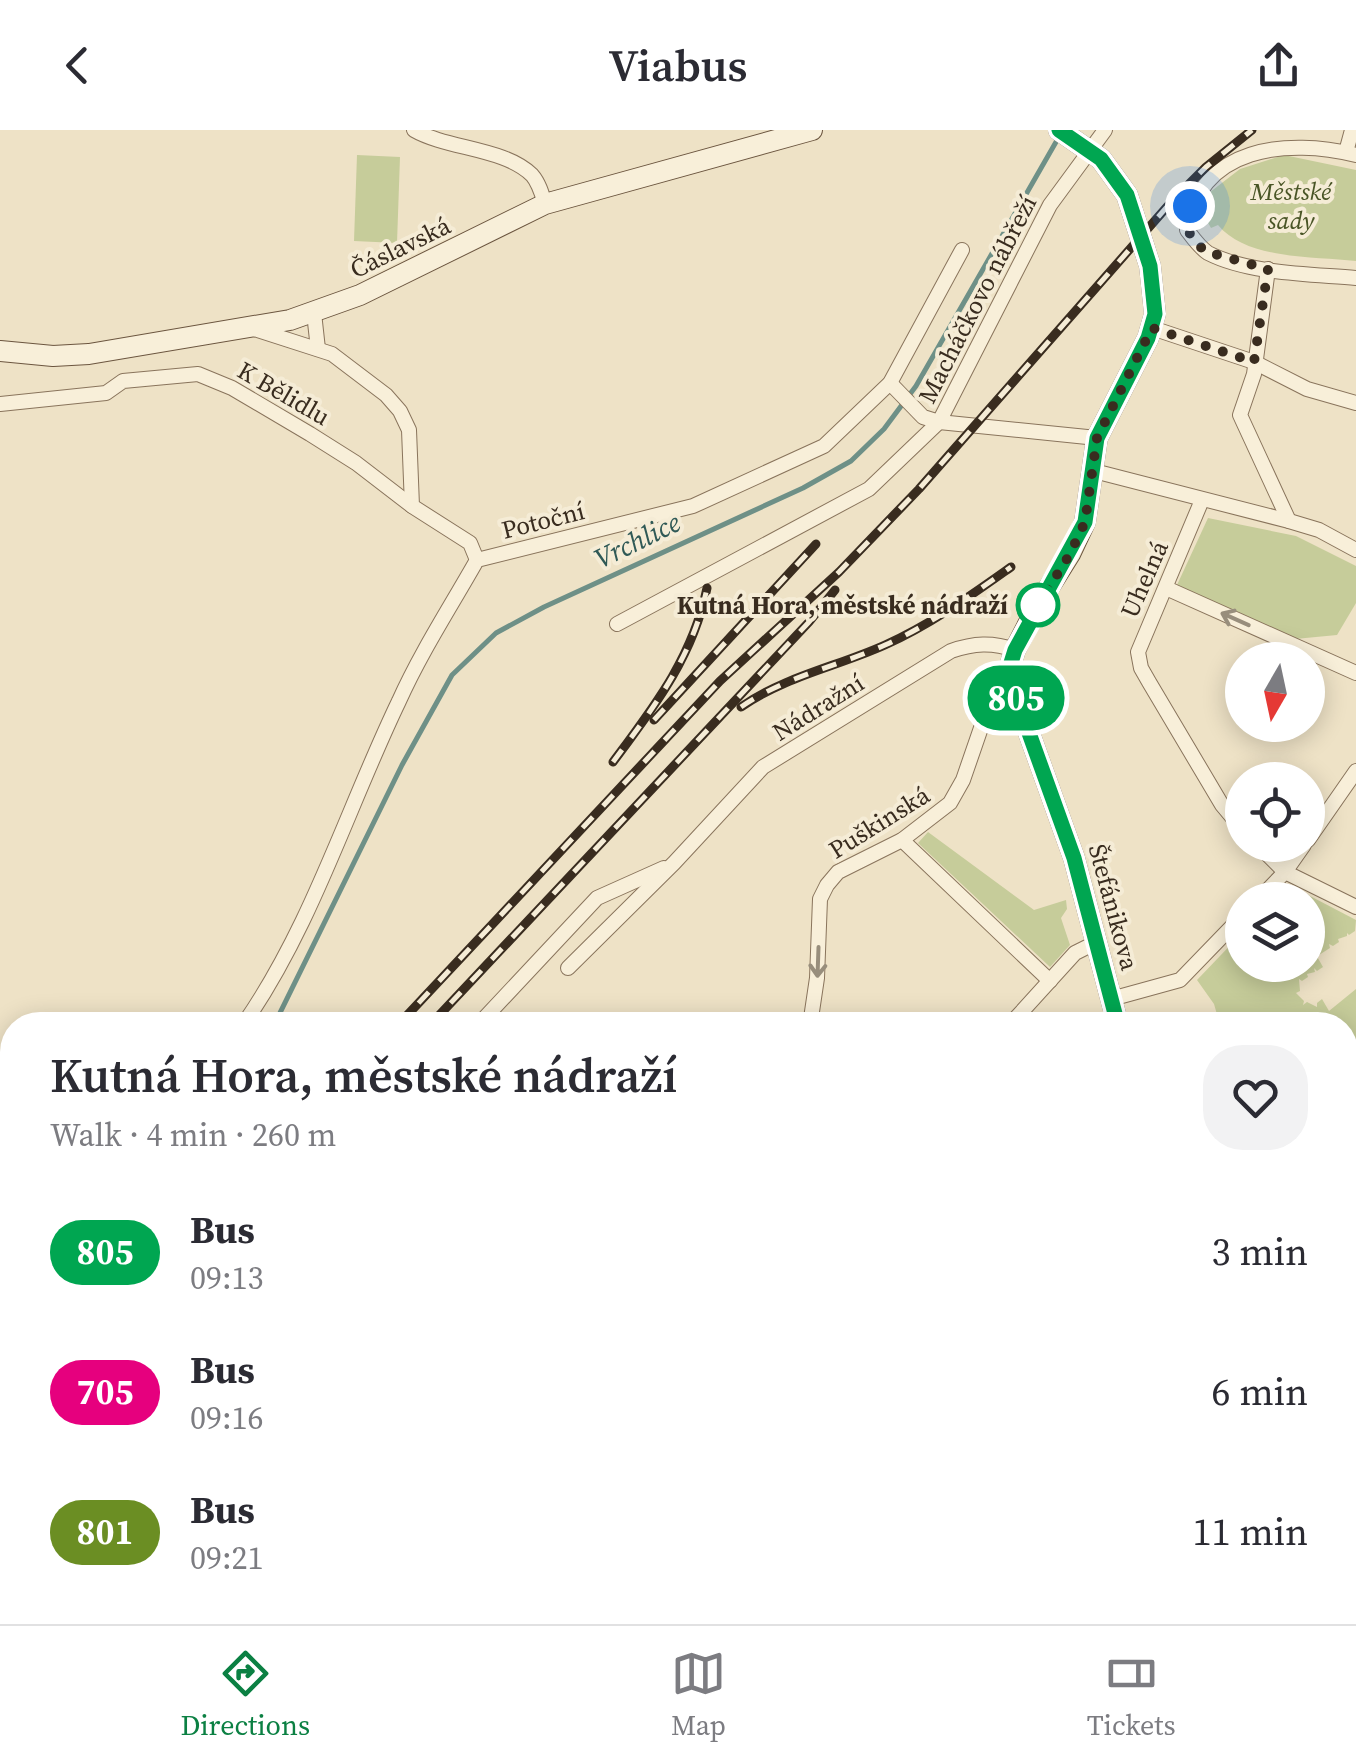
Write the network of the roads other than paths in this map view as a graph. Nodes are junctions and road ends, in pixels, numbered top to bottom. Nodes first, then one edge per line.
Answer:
1 (414, 130) edge
2 (812, 130) edge
3 (1059, 130) edge
4 (1105, 130) edge
5 (1352, 130) edge
6 (1084, 145) junction
7 (1351, 154) edge
8 (545, 204) junction
9 (962, 250) dead end
10 (1268, 269) junction
11 (1356, 278) edge
12 (314, 313) junction
13 (252, 328) junction
14 (1152, 328) junction
15 (318, 349) junction
16 (0, 352) edge
17 (1254, 362) junction
18 (894, 387) junction
19 (1356, 403) edge
20 (0, 404) edge
21 (939, 422) junction
22 (1097, 438) junction
23 (1094, 471) junction
24 (1202, 500) junction
25 (412, 506) junction
26 (1289, 521) junction
27 (1356, 550) edge
28 (478, 560) junction
29 (1166, 588) junction
30 (616, 624) dead end
31 (1013, 658) junction
32 (1356, 673) edge
33 (1356, 771) edge
34 (1225, 810) edge
35 (1325, 816) edge
36 (902, 840) junction
37 (1275, 862) edge
38 (1292, 862) edge
39 (674, 863) junction
40 (1285, 872) junction
41 (1275, 882) edge
42 (1356, 907) edge
43 (1225, 934) edge
44 (1096, 942) junction
45 (568, 968) dead end
46 (1050, 981) junction
47 (1111, 999) junction
48 (252, 1012) edge
49 (490, 1012) edge
50 (812, 1012) edge
51 (1022, 1012) edge
52 (1114, 1012) edge

1 - 8 street
2 - 8 street, Čáslavská
3 - 6 street
4 - 6 street, Macháčkovo nábřeží
5 - 7 street
6 - 14 street
6 - 21 street, Macháčkovo nábřeží
7 - 10 street
8 - 12 street, Čáslavská
9 - 18 street, Potoční
10 - 11 street
10 - 17 street
12 - 13 street, Čáslavská
12 - 15 street
13 - 15 street, K Bělidlu
13 - 16 street, Čáslavská
14 - 17 street
14 - 22 street
15 - 25 street, K Bělidlu
17 - 19 street
17 - 26 street
18 - 21 street
18 - 28 street, Potoční
20 - 25 street, K Bělidlu
21 - 22 street
21 - 30 street, Macháčkovo nábřeží
22 - 23 street
23 - 24 street
23 - 31 street
24 - 26 street
24 - 29 street, Uhelná
25 - 28 street, K Bělidlu
26 - 27 street
28 - 48 street, Potoční
32 -> 29 street
29 - 34 street, Uhelná
31 - 36 street, Puškinská
31 - 39 street, Nádražní
31 - 44 street, Štefánikova
33 - 35 street
36 - 46 street
36 -> 50 street, Puškinská
37 - 40 street
38 - 40 street
39 - 45 street, Nádražní
39 - 49 street, Nádražní
40 - 41 street
40 - 42 street
43 - 47 street
44 - 46 street
44 - 47 street, Štefánikova
46 - 51 street
47 - 52 street, Štefánikova

